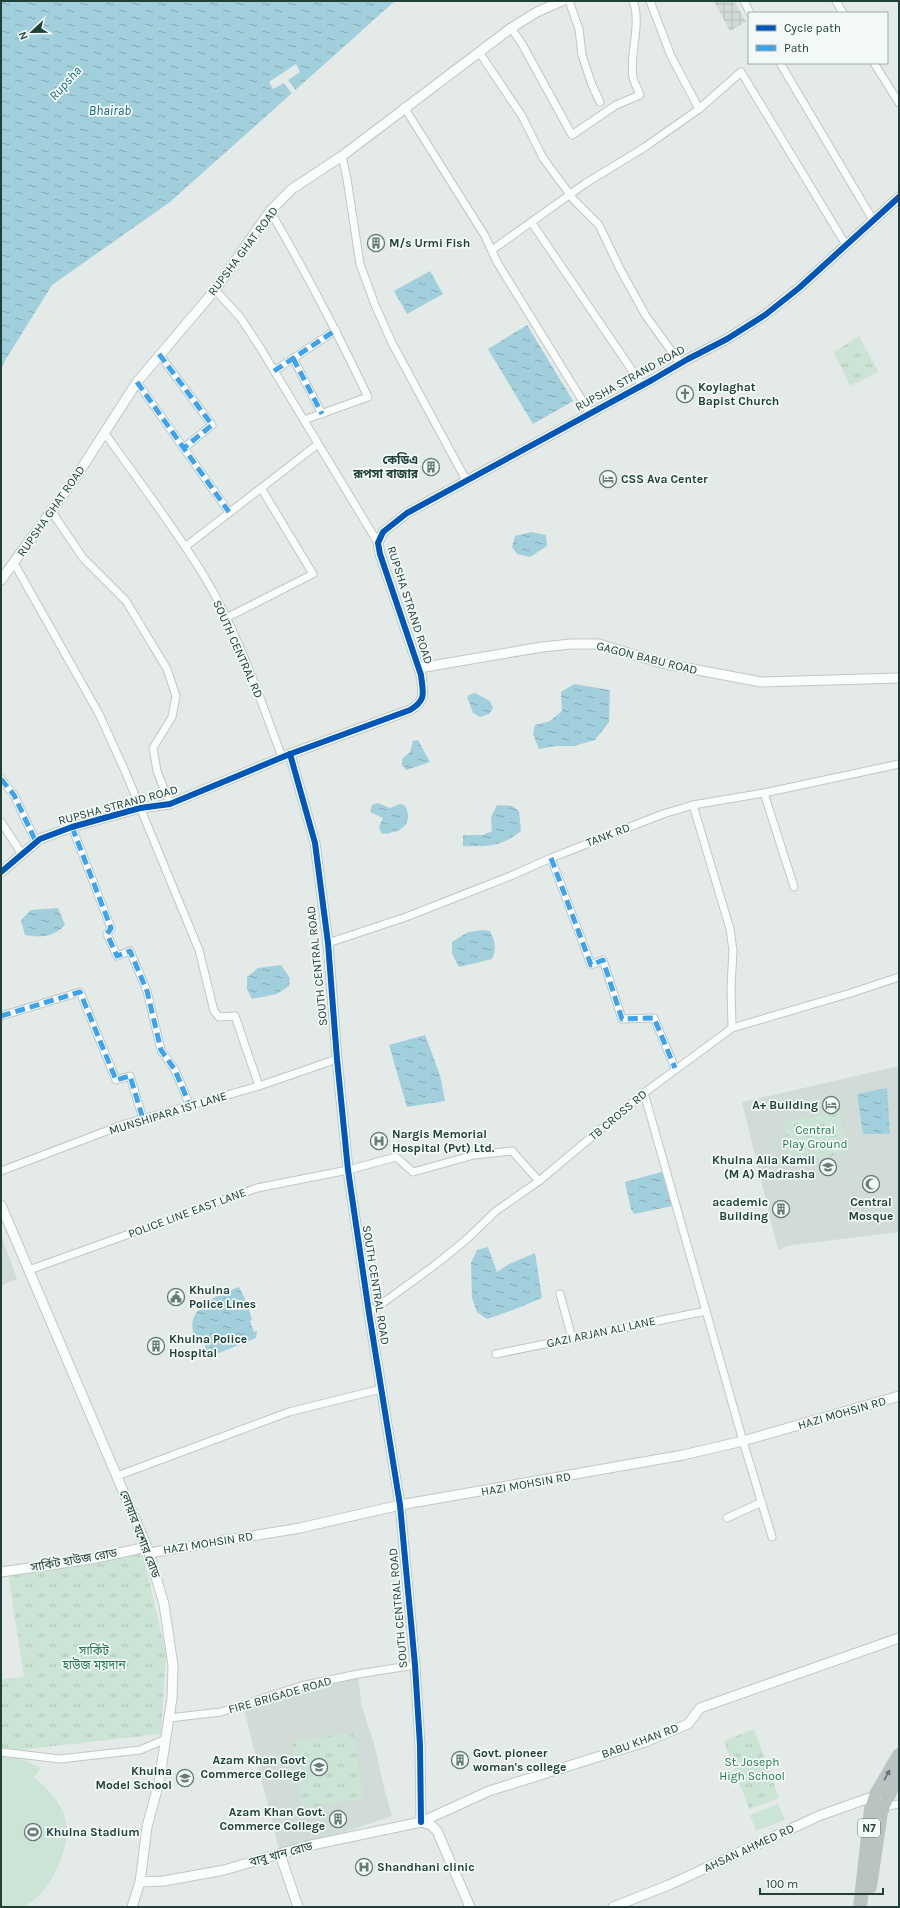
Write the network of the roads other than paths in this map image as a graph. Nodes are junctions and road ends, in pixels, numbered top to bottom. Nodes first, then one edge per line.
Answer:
1 (562, 1) edge
2 (569, 1) edge
3 (633, 1) edge
4 (650, 1) edge
5 (744, 1) edge
6 (836, 1) edge
7 (750, 12) edge
8 (842, 12) edge
9 (510, 28) junction
10 (479, 52) junction
11 (781, 64) edge
12 (875, 64) edge
13 (600, 102) dead end
14 (899, 104) edge
15 (404, 107) junction
16 (699, 109) junction
17 (342, 156) junction
18 (571, 195) junction
19 (899, 197) edge
20 (270, 212) junction
21 (873, 220) junction
22 (532, 223) junction
23 (846, 245) junction
24 (492, 250) junction
25 (215, 290) junction
26 (336, 330) junction
27 (160, 354) junction
28 (293, 358) junction
29 (680, 363) junction
30 (274, 370) junction
31 (137, 382) junction
32 (642, 385) junction
33 (590, 413) junction
34 (322, 414) junction
35 (304, 420) junction
36 (104, 432) junction
37 (318, 444) junction
38 (184, 448) junction
39 (466, 480) junction
40 (261, 488) junction
41 (52, 512) junction
42 (229, 512) junction
43 (378, 543) junction
44 (185, 547) junction
45 (14, 563) junction
46 (1, 580) edge
47 (226, 618) junction
48 (420, 668) junction
49 (899, 678) edge
50 (286, 755) junction
51 (899, 764) edge
52 (1, 779) edge
53 (764, 793) junction
54 (170, 804) junction
55 (693, 805) junction
56 (140, 808) junction
57 (1, 822) edge
58 (72, 827) junction
59 (36, 842) junction
60 (22, 854) junction
61 (551, 858) junction
62 (1, 872) edge
63 (794, 887) dead end
64 (328, 943) junction
65 (899, 977) edge
66 (1, 1016) edge
67 (732, 1028) junction
68 (336, 1059) junction
69 (675, 1068) junction
70 (259, 1086) junction
71 (644, 1093) junction
72 (190, 1106) junction
73 (143, 1119) junction
74 (348, 1170) junction
75 (1, 1171) edge
76 (539, 1181) junction
77 (1, 1205) edge
78 (29, 1270) junction
79 (560, 1294) dead end
80 (706, 1311) junction
81 (369, 1313) junction
82 (572, 1338) junction
83 (496, 1354) dead end
84 (382, 1389) junction
85 (899, 1396) edge
86 (743, 1441) junction
87 (117, 1476) junction
88 (762, 1502) junction
89 (400, 1505) junction
90 (727, 1518) dead end
91 (772, 1537) dead end
92 (148, 1550) junction
93 (1, 1572) edge
94 (899, 1638) edge
95 (415, 1665) junction
96 (169, 1718) junction
97 (166, 1739) junction
98 (1, 1752) edge
99 (899, 1755) edge
100 (899, 1773) edge
101 (881, 1801) junction
102 (899, 1804) edge
103 (421, 1822) junction
104 (280, 1854) junction
105 (140, 1882) junction
106 (132, 1907) edge
107 (298, 1907) edge
108 (470, 1907) edge
109 (613, 1907) edge
110 (860, 1907) edge
111 (867, 1907) edge

1 - 9 street, RUPSHA GHAT ROAD
2 - 13 street
3 - 9 street
4 - 16 street
5 - 7 street
6 - 8 street
9 - 10 street, RUPSHA GHAT ROAD
10 - 15 street, RUPSHA GHAT ROAD
10 - 18 street
11 - 21 street
12 - 14 street
15 - 17 street, RUPSHA GHAT ROAD
15 - 24 street
16 - 18 street
16 - 23 street
17 - 20 street, RUPSHA GHAT ROAD
17 - 39 street
18 - 22 street
18 - 29 street
19 - 21 street, RUPSHA STRAND ROAD
20 - 25 street, RUPSHA GHAT ROAD
20 - 26 street
21 - 23 street, RUPSHA STRAND ROAD
22 - 24 street
22 - 32 street
23 - 29 street, RUPSHA STRAND ROAD
24 - 33 street
25 - 27 street, RUPSHA GHAT ROAD
25 - 30 street
26 - 28 street
26 - 34 street
27 - 31 street, RUPSHA GHAT ROAD
27 - 38 street
28 - 30 street
28 - 34 street
29 - 32 street, RUPSHA STRAND ROAD
30 - 35 street
31 - 36 street, RUPSHA GHAT ROAD
31 - 38 street
32 - 33 street, RUPSHA STRAND ROAD
33 - 39 street, RUPSHA STRAND ROAD
34 - 35 street
35 - 37 street
36 - 41 street, RUPSHA GHAT ROAD
36 - 44 street, SOUTH CENTRAL RD
37 - 40 street
37 - 43 street
38 - 42 street
39 - 43 street, RUPSHA STRAND ROAD
40 - 42 street
40 - 47 street
41 - 45 street, RUPSHA GHAT ROAD
41 - 54 street
42 - 44 street
43 - 48 street, RUPSHA STRAND ROAD
44 - 47 street, SOUTH CENTRAL RD
45 - 46 street, RUPSHA GHAT ROAD
45 - 56 street
47 - 50 street, SOUTH CENTRAL RD
48 - 49 street, GAGON BABU ROAD
48 - 50 street, RUPSHA STRAND ROAD
50 - 54 street, RUPSHA STRAND ROAD
50 - 64 street, SOUTH CENTRAL ROAD
51 - 53 street, TANK RD
52 - 59 street
53 - 55 street, TANK RD
53 - 63 street
54 - 56 street, RUPSHA STRAND ROAD
55 - 61 street, TANK RD
55 - 67 street
56 - 58 street, RUPSHA STRAND ROAD
56 - 70 street
57 - 60 street
58 - 59 street, RUPSHA STRAND ROAD
58 - 72 street
59 - 60 street, RUPSHA STRAND ROAD
60 - 62 street, RUPSHA STRAND ROAD
61 - 64 street, TANK RD
61 - 69 street
64 - 68 street, SOUTH CENTRAL ROAD
65 - 67 street, TB CROSS RD
66 - 73 street
67 - 69 street, TB CROSS RD
68 - 70 street, MUNSHIPARA 1ST LANE
68 - 74 street, SOUTH CENTRAL ROAD
69 - 71 street, TB CROSS RD
70 - 72 street, MUNSHIPARA 1ST LANE
71 - 76 street, TB CROSS RD
71 - 80 street
72 - 73 street, MUNSHIPARA 1ST LANE
73 - 75 street, MUNSHIPARA 1ST LANE
74 - 76 street, POLICE LINE EAST LANE
74 - 78 street, POLICE LINE EAST LANE
74 - 81 street, SOUTH CENTRAL ROAD
76 - 81 street, TB CROSS RD
77 - 78 street, লোয়ার যশোর রোড
78 - 87 street, লোয়ার যশোর রোড
79 - 82 street
80 - 82 street, GAZI ARJAN ALI LANE
80 - 86 street
81 - 84 street, SOUTH CENTRAL ROAD
82 - 83 street, GAZI ARJAN ALI LANE
84 - 87 street
84 - 89 street, SOUTH CENTRAL ROAD
85 - 86 street, HAZI MOHSIN RD
86 - 88 street
86 - 89 street, HAZI MOHSIN RD
87 - 92 street, লোয়ার যশোর রোড
88 - 90 street
88 - 91 street
89 - 92 street, HAZI MOHSIN RD
89 - 95 street, SOUTH CENTRAL ROAD
92 - 93 street, সার্কিট হাউজ রোড
92 - 96 street, লোয়ার যশোর রোড
94 - 103 street, BABU KHAN RD
95 - 96 street, FIRE BRIGADE ROAD
95 - 103 street, SOUTH CENTRAL ROAD
96 - 97 street, লোয়ার যশোর রোড
97 - 98 street
97 - 105 street, লোয়ার যশোর রোড
101 -> 99 highway, N7
100 - 101 highway, N7
101 - 102 street
101 - 109 street, AHSAN AHMED RD
101 - 110 highway, N7
101 - 111 highway, N7
103 - 104 street, বাবু খান রোড
103 - 108 street
104 - 105 street, বাবু খান রোড
104 - 107 street
105 - 106 street, লোয়ার যশোর রোড

